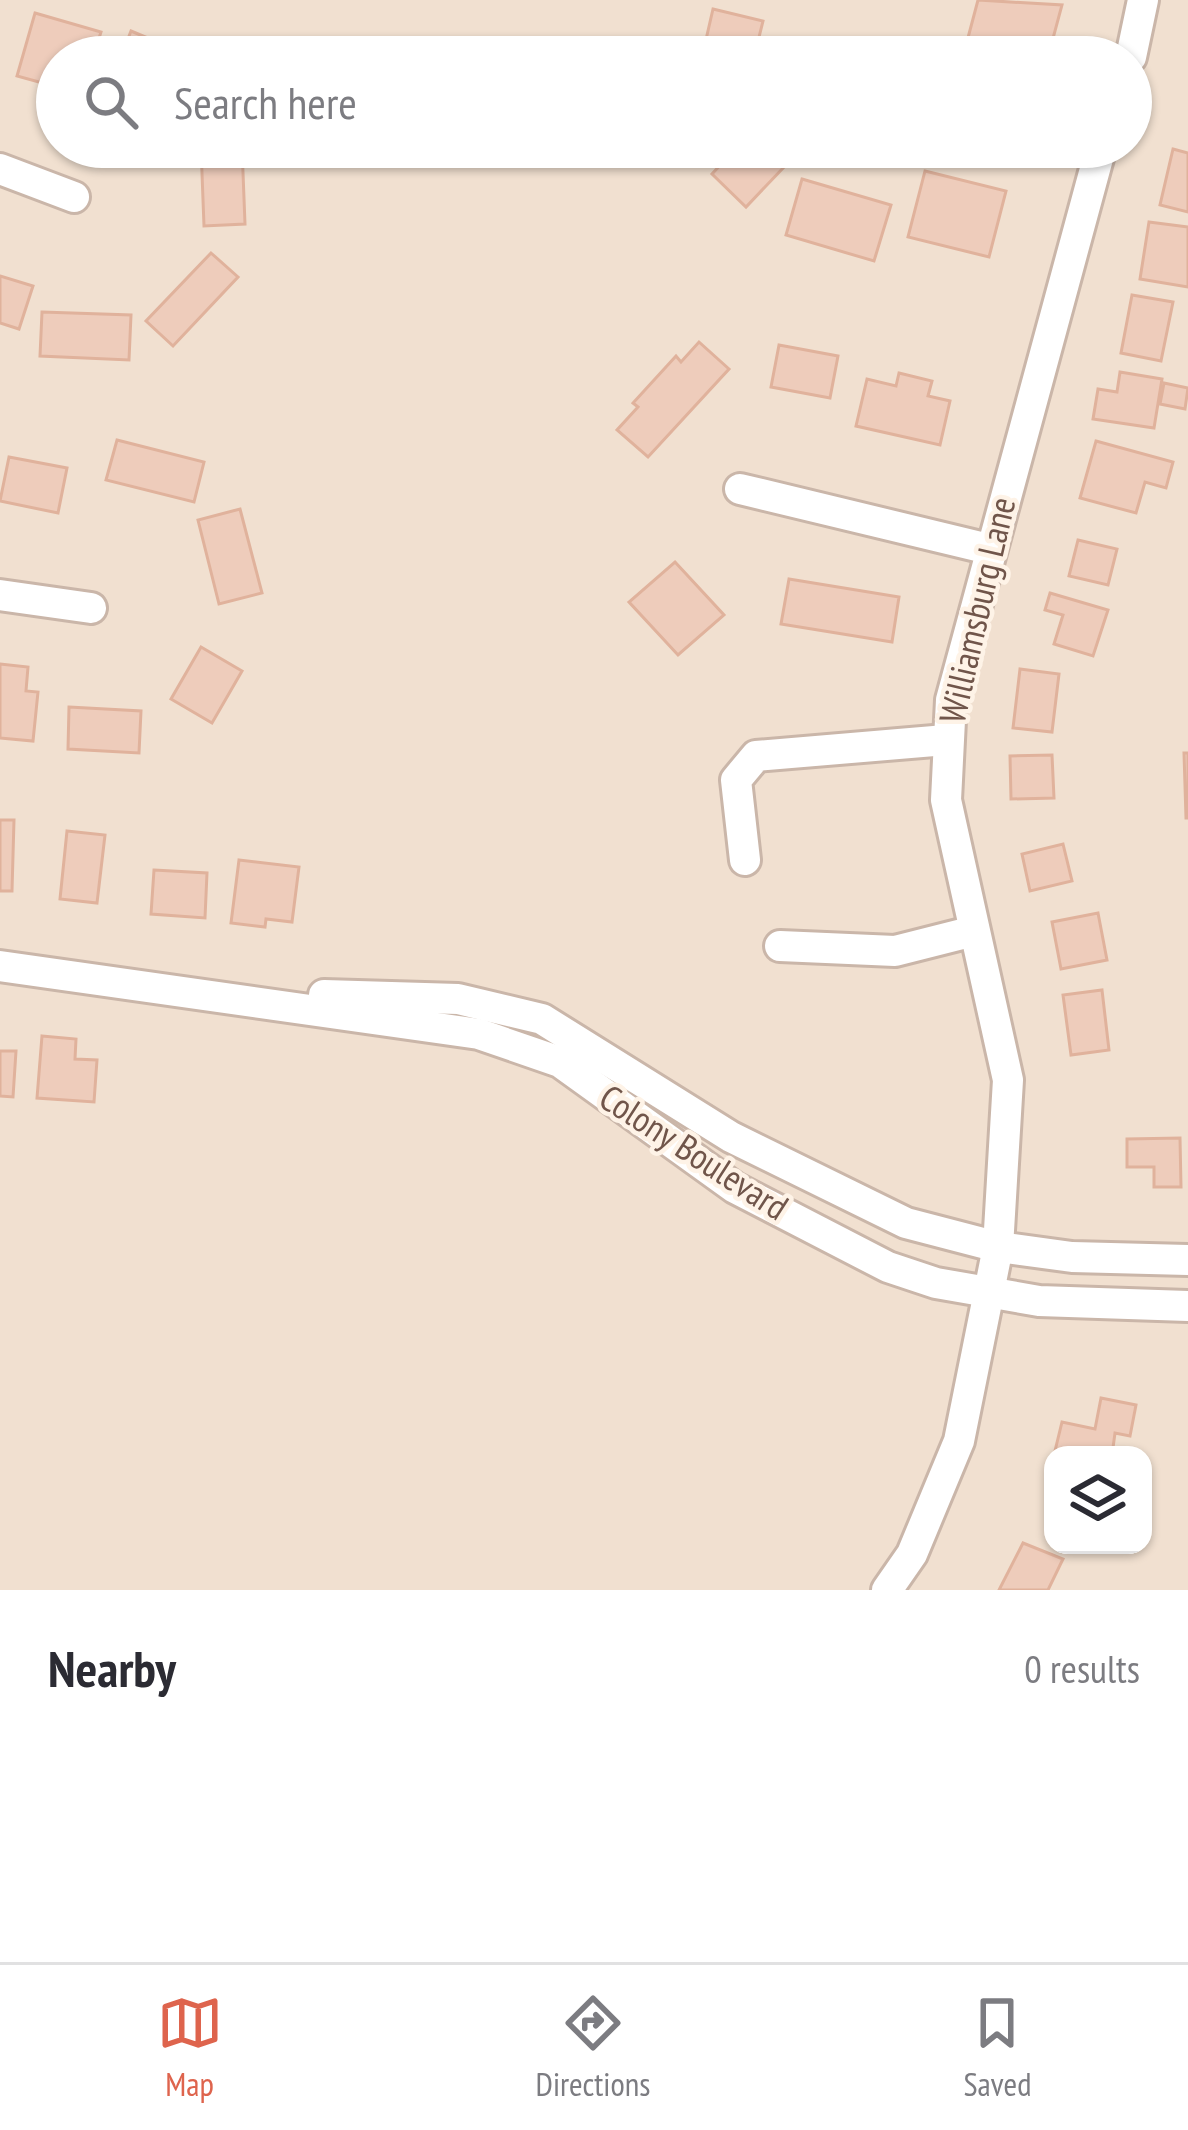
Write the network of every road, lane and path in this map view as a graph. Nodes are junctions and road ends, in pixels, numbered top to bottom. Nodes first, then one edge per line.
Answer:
1 (1143, 0) edge
2 (1135, 36) edge
3 (1093, 168) edge
4 (0, 169) edge
5 (74, 197) dead end
6 (740, 489) dead end
7 (989, 549) junction
8 (0, 595) edge
9 (91, 608) dead end
10 (946, 740) junction
11 (745, 860) dead end
12 (974, 931) junction
13 (780, 946) dead end
14 (0, 966) edge
15 (200, 994) junction
16 (998, 1247) junction
17 (1188, 1260) edge
18 (992, 1294) junction
19 (1188, 1306) edge
20 (887, 1590) edge

1 - 2 street
3 - 7 street, Williamsburg Lane
4 - 5 street
6 - 7 street
7 - 10 street, Williamsburg Lane
8 - 9 street
10 - 11 street
10 - 12 street, Williamsburg Lane
12 - 13 street
12 - 16 street, Williamsburg Lane
14 - 15 street, Colony Boulevard
15 - 16 street, Colony Boulevard
15 - 18 street, Colony Boulevard
16 - 17 street, Colony Boulevard
16 - 18 street, Williamsburg Lane
18 - 19 street, Colony Boulevard
18 - 20 street, Williamsburg Lane

